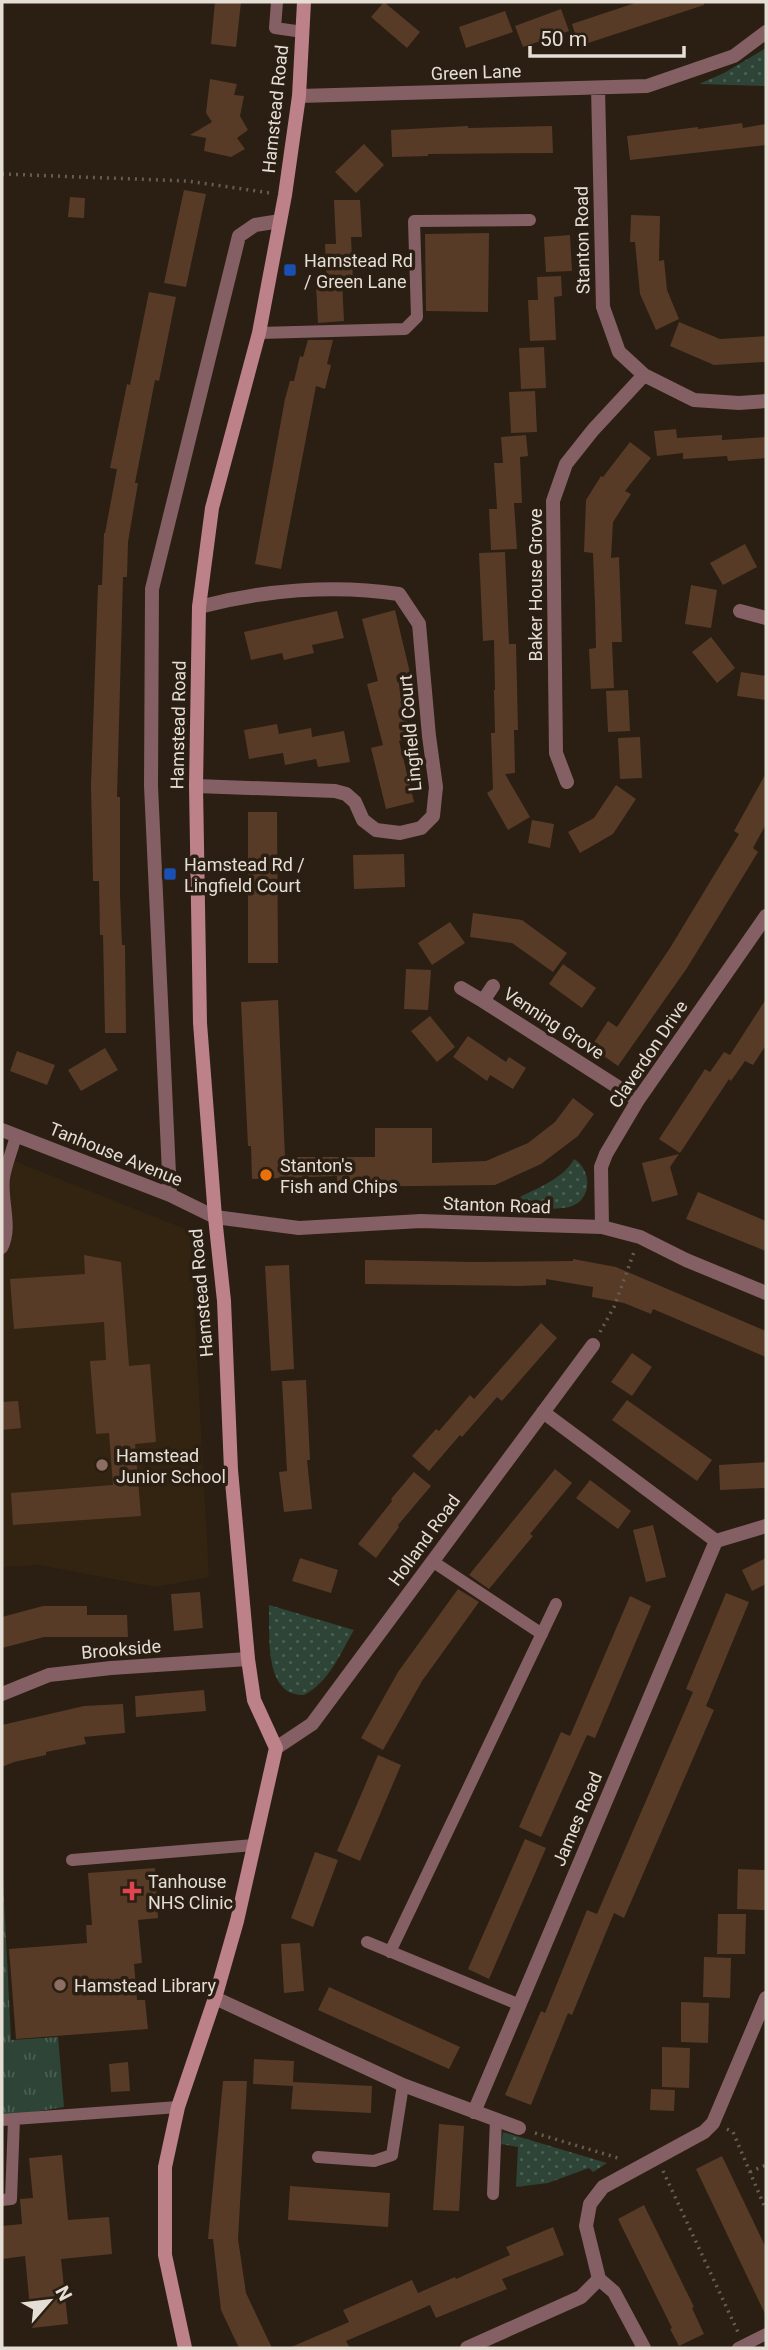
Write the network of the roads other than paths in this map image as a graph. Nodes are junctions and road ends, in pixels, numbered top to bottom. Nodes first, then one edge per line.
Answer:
1 (276, 2) edge
2 (304, 2) edge
3 (303, 32) junction
4 (766, 32) edge
5 (598, 88) junction
6 (299, 96) junction
7 (280, 220) junction
8 (530, 220) dead end
9 (259, 332) junction
10 (644, 375) junction
11 (766, 401) edge
12 (200, 607) junction
13 (740, 611) dead end
14 (766, 618) edge
15 (567, 782) dead end
16 (195, 786) junction
17 (766, 916) edge
18 (493, 986) dead end
19 (461, 988) dead end
20 (483, 1001) junction
21 (638, 1100) junction
22 (2, 1130) edge
23 (16, 1135) junction
24 (170, 1195) junction
25 (215, 1217) junction
26 (603, 1227) junction
27 (2, 1248) edge
28 (766, 1293) edge
29 (593, 1345) road end
30 (543, 1412) junction
31 (766, 1526) edge
32 (716, 1541) junction
33 (438, 1565) dead end
34 (556, 1604) dead end
35 (542, 1634) junction
36 (248, 1659) junction
37 (2, 1693) edge
38 (276, 1748) junction
39 (254, 1845) junction
40 (72, 1860) dead end
41 (367, 1942) dead end
42 (390, 1952) junction
43 (215, 1998) junction
44 (766, 1998) edge
45 (520, 2005) junction
46 (762, 2022) edge
47 (403, 2085) junction
48 (178, 2107) junction
49 (474, 2112) junction
50 (8, 2119) edge
51 (496, 2119) junction
52 (519, 2128) road end
53 (318, 2157) dead end
54 (493, 2194) dead end
55 (2, 2200) edge
56 (599, 2279) junction
57 (766, 2334) edge
58 (741, 2347) edge
59 (185, 2348) edge
60 (467, 2348) edge
61 (644, 2348) edge

1 - 3 lane
2 - 3 main road, Hamstead Road
3 - 6 main road, Hamstead Road
4 - 5 street, Green Lane
5 - 6 street, Green Lane
5 - 10 street, Stanton Road
6 - 7 main road, Hamstead Road
7 - 9 main road, Hamstead Road
7 - 24 street, Hamstead Road
8 - 9 lane
9 - 12 main road, Hamstead Road
10 - 11 street, Stanton Road
10 - 15 street, Baker House Grove
12 - 16 main road, Hamstead Road
12 - 16 street, Lingfield Court
13 - 14 street
16 - 25 main road, Hamstead Road
17 - 21 street, Claverdon Drive
18 - 20 street, Venning Grove
19 - 20 street, Venning Grove
20 - 21 street, Venning Grove
21 - 26 street, Claverdon Drive
22 - 23 street, Tanhouse Avenue
23 - 24 street, Tanhouse Avenue
23 - 27 lane
24 - 25 street, Tanhouse Avenue
25 - 26 street, Stanton Road
25 - 36 main road, Hamstead Road
26 - 28 street, Stanton Road
29 - 30 street, Holland Road
30 - 32 street
30 - 38 street, Holland Road
31 - 32 street
32 - 45 street, James Road
33 - 35 lane
34 - 35 lane
35 - 42 lane
36 - 37 street, Brookside
36 - 38 main road, Hamstead Road
38 - 39 main road
39 - 40 lane
39 - 43 main road
41 - 42 lane
42 - 45 lane
43 - 47 street
43 - 48 main road
44 - 46 street
45 - 49 street, James Road
46 - 56 street
47 - 49 street
47 - 53 lane
48 - 50 lane
48 - 59 main road
49 - 51 street
50 - 55 lane
51 - 52 street
51 - 54 lane
56 - 60 street
56 - 61 street
57 - 58 lane

